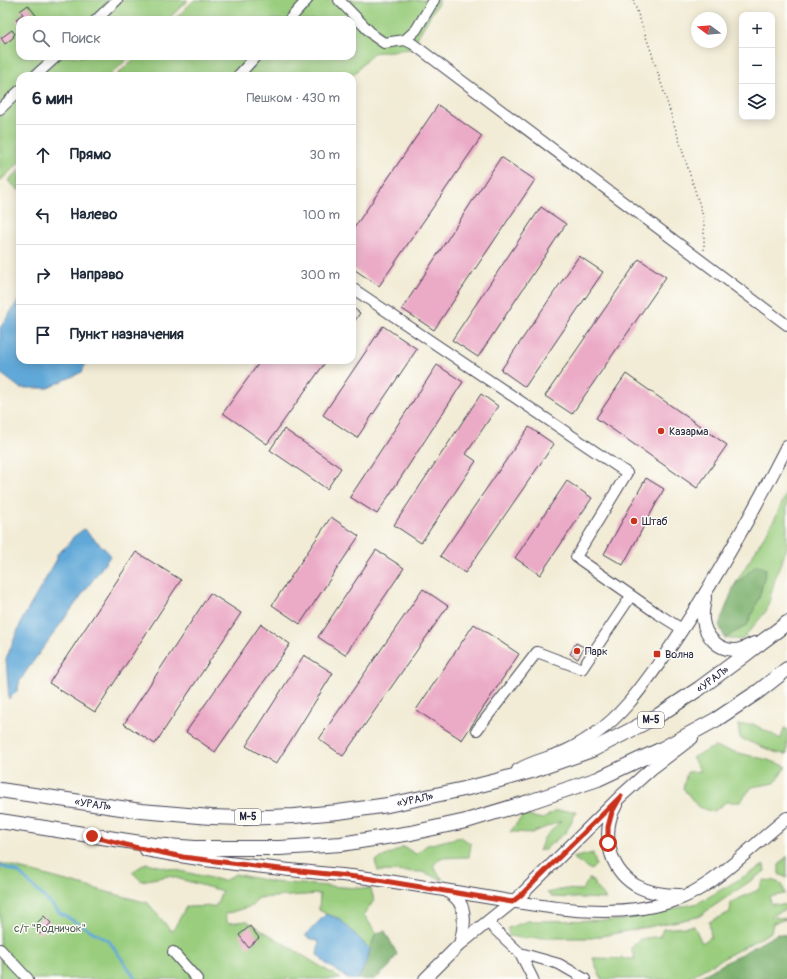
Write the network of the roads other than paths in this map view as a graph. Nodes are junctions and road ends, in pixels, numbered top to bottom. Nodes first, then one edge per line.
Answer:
1 (117, 0) edge
2 (307, 0) edge
3 (339, 0) edge
4 (434, 0) edge
5 (100, 16) edge
6 (293, 16) edge
7 (355, 16) edge
8 (356, 17) edge
9 (405, 40) junction
10 (53, 60) edge
11 (252, 60) edge
12 (39, 72) edge
13 (242, 72) edge
14 (16, 94) edge
15 (0, 109) edge
16 (356, 291) edge
17 (787, 325) edge
18 (787, 446) edge
19 (706, 592) junction
20 (631, 596) junction
21 (786, 624) edge
22 (682, 629) junction
23 (787, 669) edge
24 (717, 719) junction
25 (477, 730) dead end
26 (496, 781) junction
27 (0, 790) edge
28 (621, 796) junction
29 (787, 818) edge
30 (0, 821) edge
31 (92, 836) junction
32 (446, 891) junction
33 (693, 892) junction
34 (512, 902) junction
35 (487, 922) junction
36 (460, 944) junction
37 (0, 949) edge
38 (173, 952) dead end
39 (520, 953) junction
40 (28, 979) edge
41 (197, 979) edge
42 (424, 979) edge
43 (533, 979) edge
44 (585, 979) edge

1 - 5 lane
2 - 6 lane
3 - 7 lane
4 - 9 lane
8 - 9 lane
9 - 17 lane
10 - 12 lane
11 - 13 lane
14 - 15 lane
16 - 20 lane
18 - 19 main road
19 - 21 main road
19 - 22 main road
20 - 22 lane
20 - 25 lane
21 - 26 highway, «УРАЛ» / М-5
22 - 26 main road
23 - 24 highway
24 - 28 main road
24 - 31 highway
26 - 27 highway, «УРАЛ» / М-5
28 - 33 main road
28 - 34 main road
29 - 33 main road
30 - 31 highway
31 - 32 main road
32 - 34 main road
32 - 36 main road
33 - 34 main road
34 - 35 main road
35 - 36 main road
35 - 39 lane
36 - 42 main road
37 - 40 lane
38 - 41 lane
39 - 43 lane
39 - 44 lane

